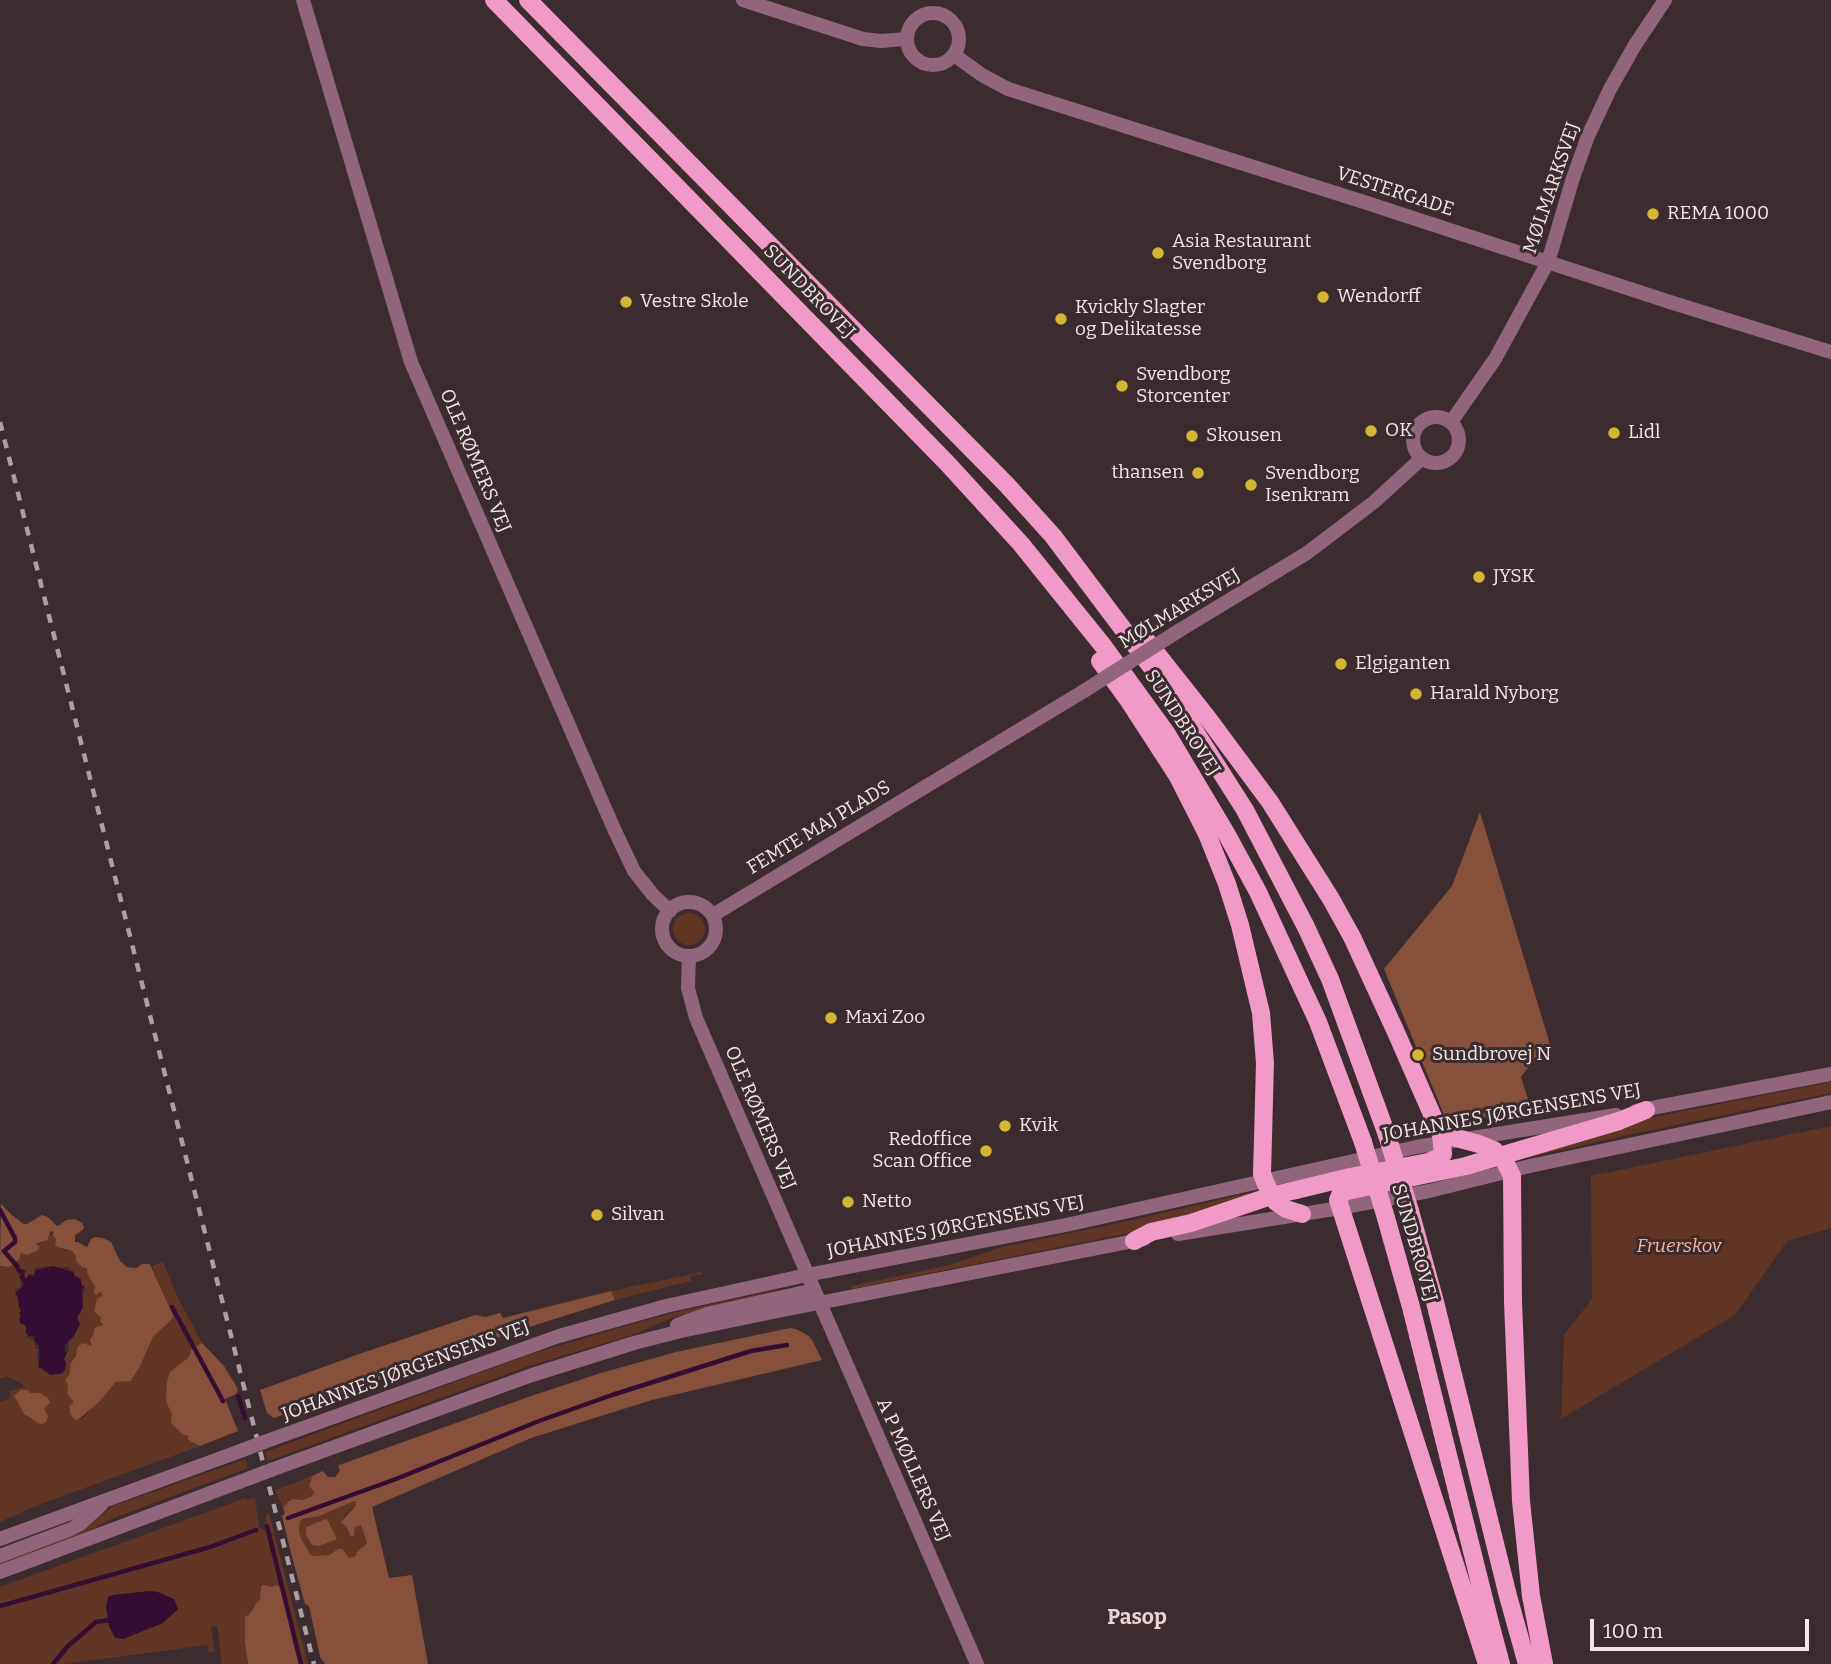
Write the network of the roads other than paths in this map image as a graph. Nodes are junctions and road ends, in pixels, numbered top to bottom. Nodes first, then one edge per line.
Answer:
1 (303, 0) edge
2 (494, 0) edge
3 (528, 0) edge
4 (743, 0) edge
5 (1665, 0) edge
6 (931, 6) edge
7 (906, 39) junction
8 (954, 55) junction
9 (1548, 262) junction
10 (1831, 352) edge
11 (1451, 422) junction
12 (1421, 458) junction
13 (1053, 536) junction
14 (1060, 592) junction
15 (945, 774) joint
16 (670, 911) junction
17 (713, 915) junction
18 (689, 956) junction
19 (1831, 1074) edge
20 (1831, 1102) edge
21 (1646, 1110) junction
22 (1433, 1119) junction
23 (1466, 1140) junction
24 (1443, 1143) junction
25 (1505, 1164) junction
26 (1268, 1188) junction
27 (1340, 1208) junction
28 (1302, 1214) junction
29 (1134, 1241) junction
30 (807, 1275) junction
31 (817, 1296) junction
32 (110, 1498) junction
33 (0, 1539) edge
34 (0, 1556) edge
35 (0, 1572) edge
36 (977, 1664) edge
37 (1487, 1664) edge
38 (1501, 1664) edge
39 (1527, 1664) edge
40 (1544, 1664) edge

1 - 16 street, OLE RØMERS VEJ
2 - 14 main road, SUNDBROVEJ
3 - 13 main road, SUNDBROVEJ
4 - 7 street
5 - 9 street, MØLMARKSVEJ
6 - 7 street
6 - 8 street
7 - 8 street
8 - 9 street, VESTERGADE
9 - 10 street, VESTERGADE
9 - 11 street, MØLMARKSVEJ
11 - 12 street
11 - 12 street
12 - 15 street, MØLMARKSVEJ, bridge
13 - 22 main road
13 - 39 main road, SUNDBROVEJ, bridge
14 - 26 main road
14 - 38 main road, SUNDBROVEJ, bridge
15 - 17 street, FEMTE MAJ PLADS
16 - 17 street
16 - 18 street
17 - 18 street
18 - 30 street, OLE RØMERS VEJ
19 - 21 street, JOHANNES JØRGENSENS VEJ
20 - 25 street
21 - 23 street, JOHANNES JØRGENSENS VEJ
21 - 25 main road
22 - 23 main road
22 - 24 main road
23 - 24 street, JOHANNES JØRGENSENS VEJ
23 - 25 main road
24 - 26 main road
25 - 27 main road
25 - 40 main road
26 - 28 main road
26 - 29 main road
26 - 30 street, JOHANNES JØRGENSENS VEJ
27 - 28 street
27 - 37 main road
28 - 29 street
29 - 31 street
30 - 31 street, OLE RØMERS VEJ
30 - 32 street, JOHANNES JØRGENSENS VEJ, bridge
31 - 35 street, bridge
31 - 36 street, A P MØLLERS VEJ
32 - 33 street, JOHANNES JØRGENSENS VEJ
32 - 34 street, JOHANNES JØRGENSENS VEJ

